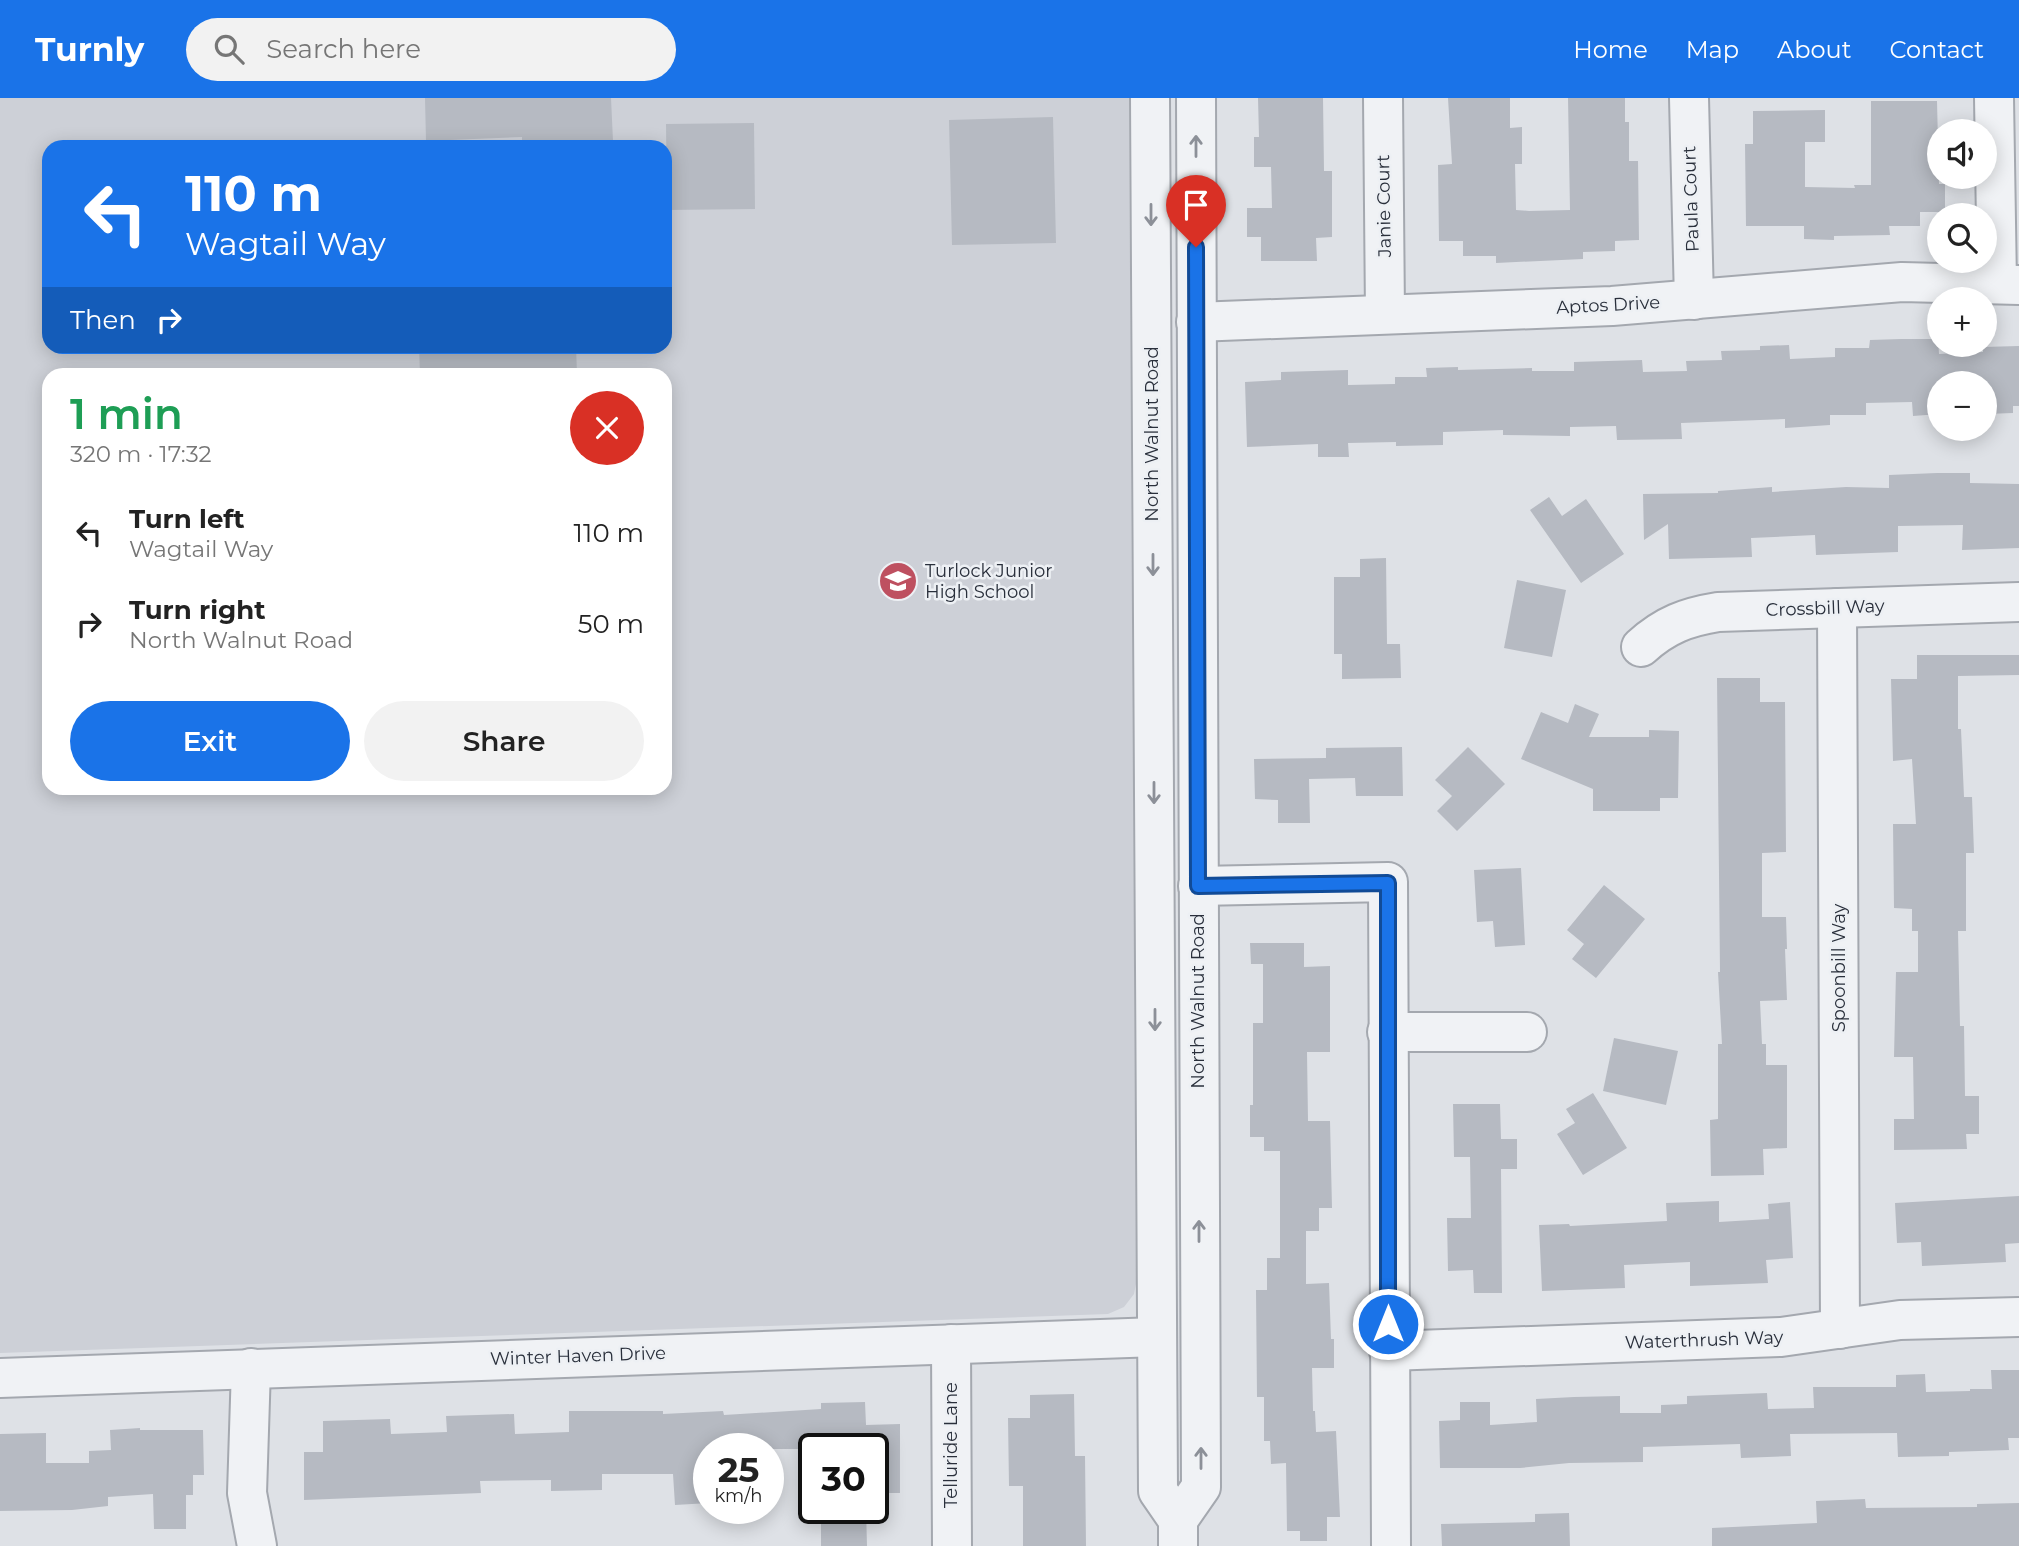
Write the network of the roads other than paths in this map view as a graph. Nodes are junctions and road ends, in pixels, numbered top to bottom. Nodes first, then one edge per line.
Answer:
1 (1150, 98) edge
2 (1196, 98) edge
3 (1383, 98) edge
4 (1689, 98) edge
5 (1994, 98) edge
6 (2008, 285) edge
7 (1694, 300) junction
8 (1385, 314) junction
9 (1196, 322) junction
10 (2019, 602) edge
11 (1837, 608) junction
12 (1641, 647) dead end
13 (1198, 886) junction
14 (1387, 1032) junction
15 (1527, 1032) dead end
16 (2019, 1317) edge
17 (1840, 1329) junction
18 (1157, 1337) junction
19 (951, 1344) junction
20 (1388, 1350) junction
21 (251, 1368) junction
22 (0, 1377) edge
23 (1178, 1533) edge
24 (257, 1546) edge
25 (952, 1546) edge
26 (1391, 1546) edge

1 -> 18 street, North Walnut Road
9 -> 2 street, North Walnut Road
3 - 8 street, Janie Court
4 - 7 street, Paula Court
5 - 6 street
6 - 7 street, Aptos Drive
7 - 8 street, Aptos Drive
8 - 9 street, Aptos Drive
9 - 13 street, North Walnut Road
10 - 11 street, Crossbill Way
11 - 12 street, Crossbill Way
11 - 17 street, Spoonbill Way
13 - 14 street
23 -> 13 street, North Walnut Road
14 - 15 street
14 - 20 street
16 - 17 street, Waterthrush Way
17 - 20 street, Waterthrush Way
18 - 19 street, Winter Haven Drive
18 - 23 street, North Walnut Road
19 - 21 street, Winter Haven Drive
19 - 25 street, Telluride Lane
20 - 26 street
21 - 22 street, Winter Haven Drive
21 - 24 street

